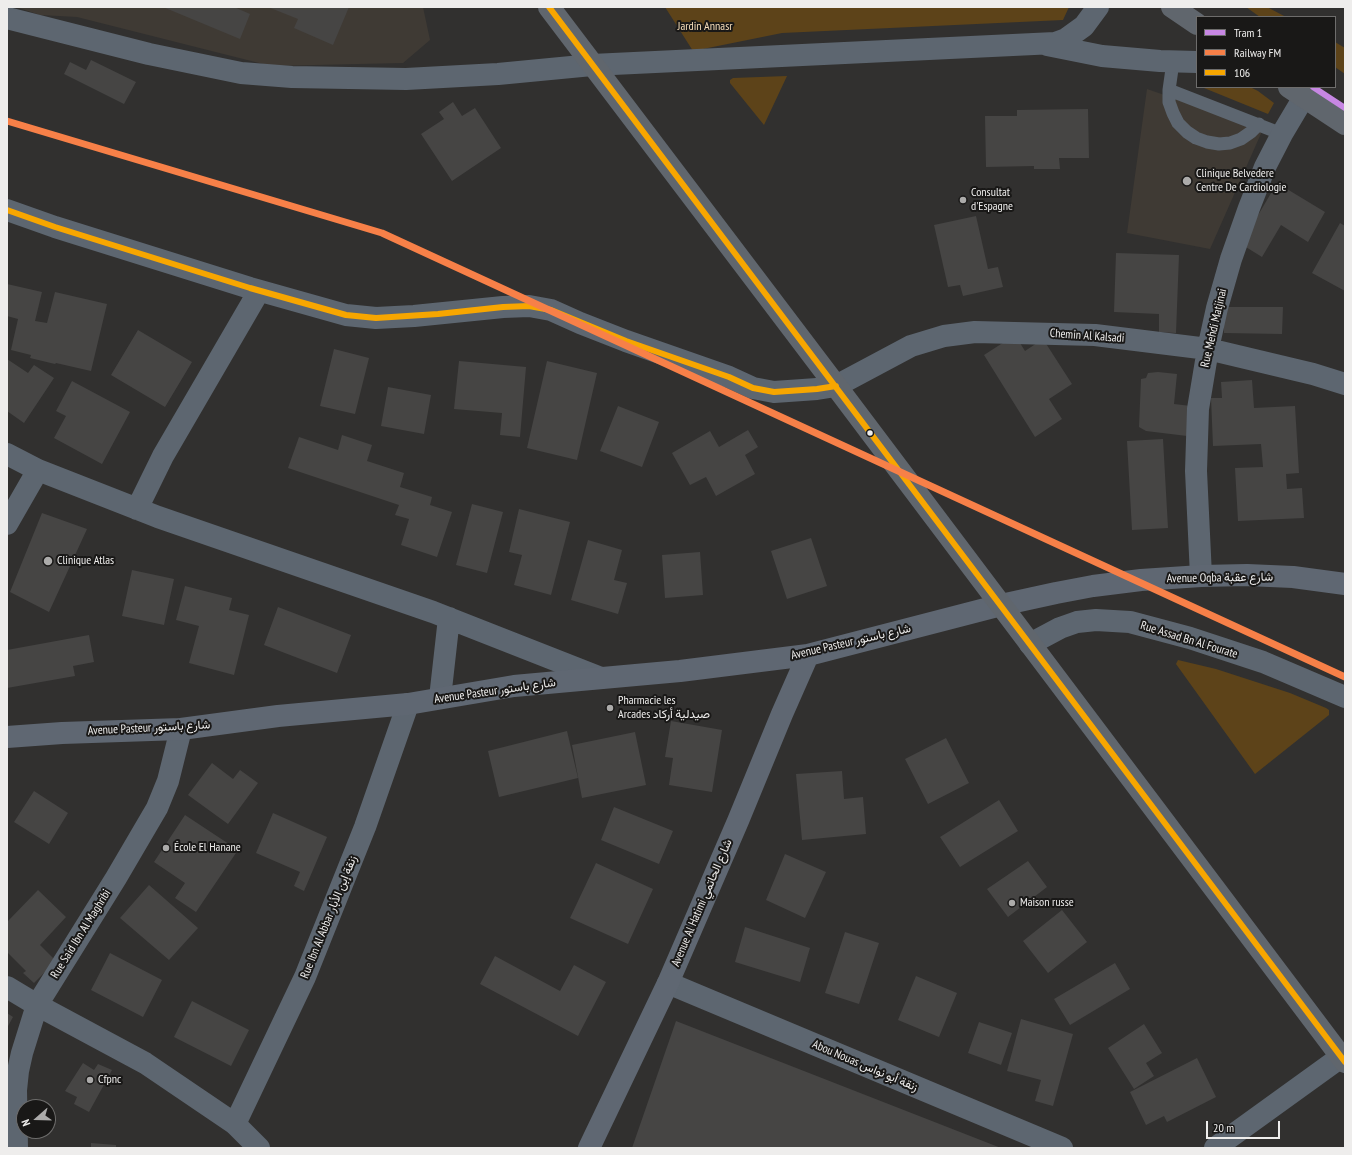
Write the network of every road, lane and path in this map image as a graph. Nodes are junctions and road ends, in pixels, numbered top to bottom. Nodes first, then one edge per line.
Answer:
1 (548, 7) edge
2 (1098, 7) edge
3 (1172, 7) edge
4 (7, 18) edge
5 (1196, 23) edge
6 (1044, 44) junction
7 (1173, 62) junction
8 (1196, 62) edge
9 (592, 65) junction
10 (1168, 90) junction
11 (1296, 92) edge
12 (1259, 124) junction
13 (1345, 124) edge
14 (1282, 134) junction
15 (7, 210) edge
16 (259, 291) junction
17 (1208, 349) junction
18 (1345, 384) edge
19 (836, 386) junction
20 (7, 454) edge
21 (38, 470) junction
22 (137, 509) junction
23 (7, 524) edge
24 (1201, 576) junction
25 (1345, 584) edge
26 (1001, 605) junction
27 (449, 618) junction
28 (1030, 644) junction
29 (808, 655) junction
30 (601, 678) junction
31 (1345, 697) edge
32 (440, 698) junction
33 (408, 704) junction
34 (181, 729) junction
35 (7, 737) edge
36 (668, 983) junction
37 (7, 986) edge
38 (37, 1005) junction
39 (1343, 1060) edge
40 (235, 1124) junction
41 (17, 1148) edge
42 (259, 1148) edge
43 (589, 1148) edge
44 (1059, 1148) edge
45 (1215, 1148) edge

1 - 9 main road
2 - 6 street
3 - 5 main road
4 - 9 street
6 - 7 street
6 - 9 street
7 - 8 street
7 - 10 lane
9 - 19 main road
10 - 12 lane
10 - 12 lane
11 - 13 main road
11 - 14 street, Rue Mehdi Matjinai
12 - 14 lane
14 - 17 street, Rue Mehdi Matjinai
15 - 16 street, Chemin Al Kalsadi
16 - 19 street, Chemin Al Kalsadi
16 - 22 street
17 - 18 street, Chemin Al Kalsadi
17 - 19 street, Chemin Al Kalsadi
17 - 24 street, Rue Mehdi Matjinai
19 - 26 main road
20 - 21 street
21 - 22 street
21 - 23 street
22 - 27 street
24 - 25 street, Avenue Oqba شارع عقبة
24 - 26 street, Avenue Oqba شارع عقبة
26 - 28 main road
26 - 29 street, Avenue Pasteur شارع باستور
27 - 30 street
27 - 32 street
28 - 31 street, Rue Assad Bn Al Fourate
28 - 39 main road
29 - 30 street, Avenue Pasteur شارع باستور
29 - 36 street, Avenue Al Hatimi شارع الحاتمي
30 - 32 street, Avenue Pasteur شارع باستور
32 - 33 street, Avenue Pasteur شارع باستور
33 - 34 street, Avenue Pasteur شارع باستور
33 - 40 street, Rue Ibn Al Abbar زنقة إبن الأبار
34 - 35 street, Avenue Pasteur شارع باستور
34 - 38 street, Rue Said Ibn Al Maghribi
36 - 43 street, Avenue Al Hatimi شارع الحاتمي
36 - 44 street, Abou Nouas زنقة أبو نواس
37 - 38 street
38 - 40 street
38 - 41 street, Rue Said Ibn Al Maghribi
39 - 45 street
40 - 42 street

